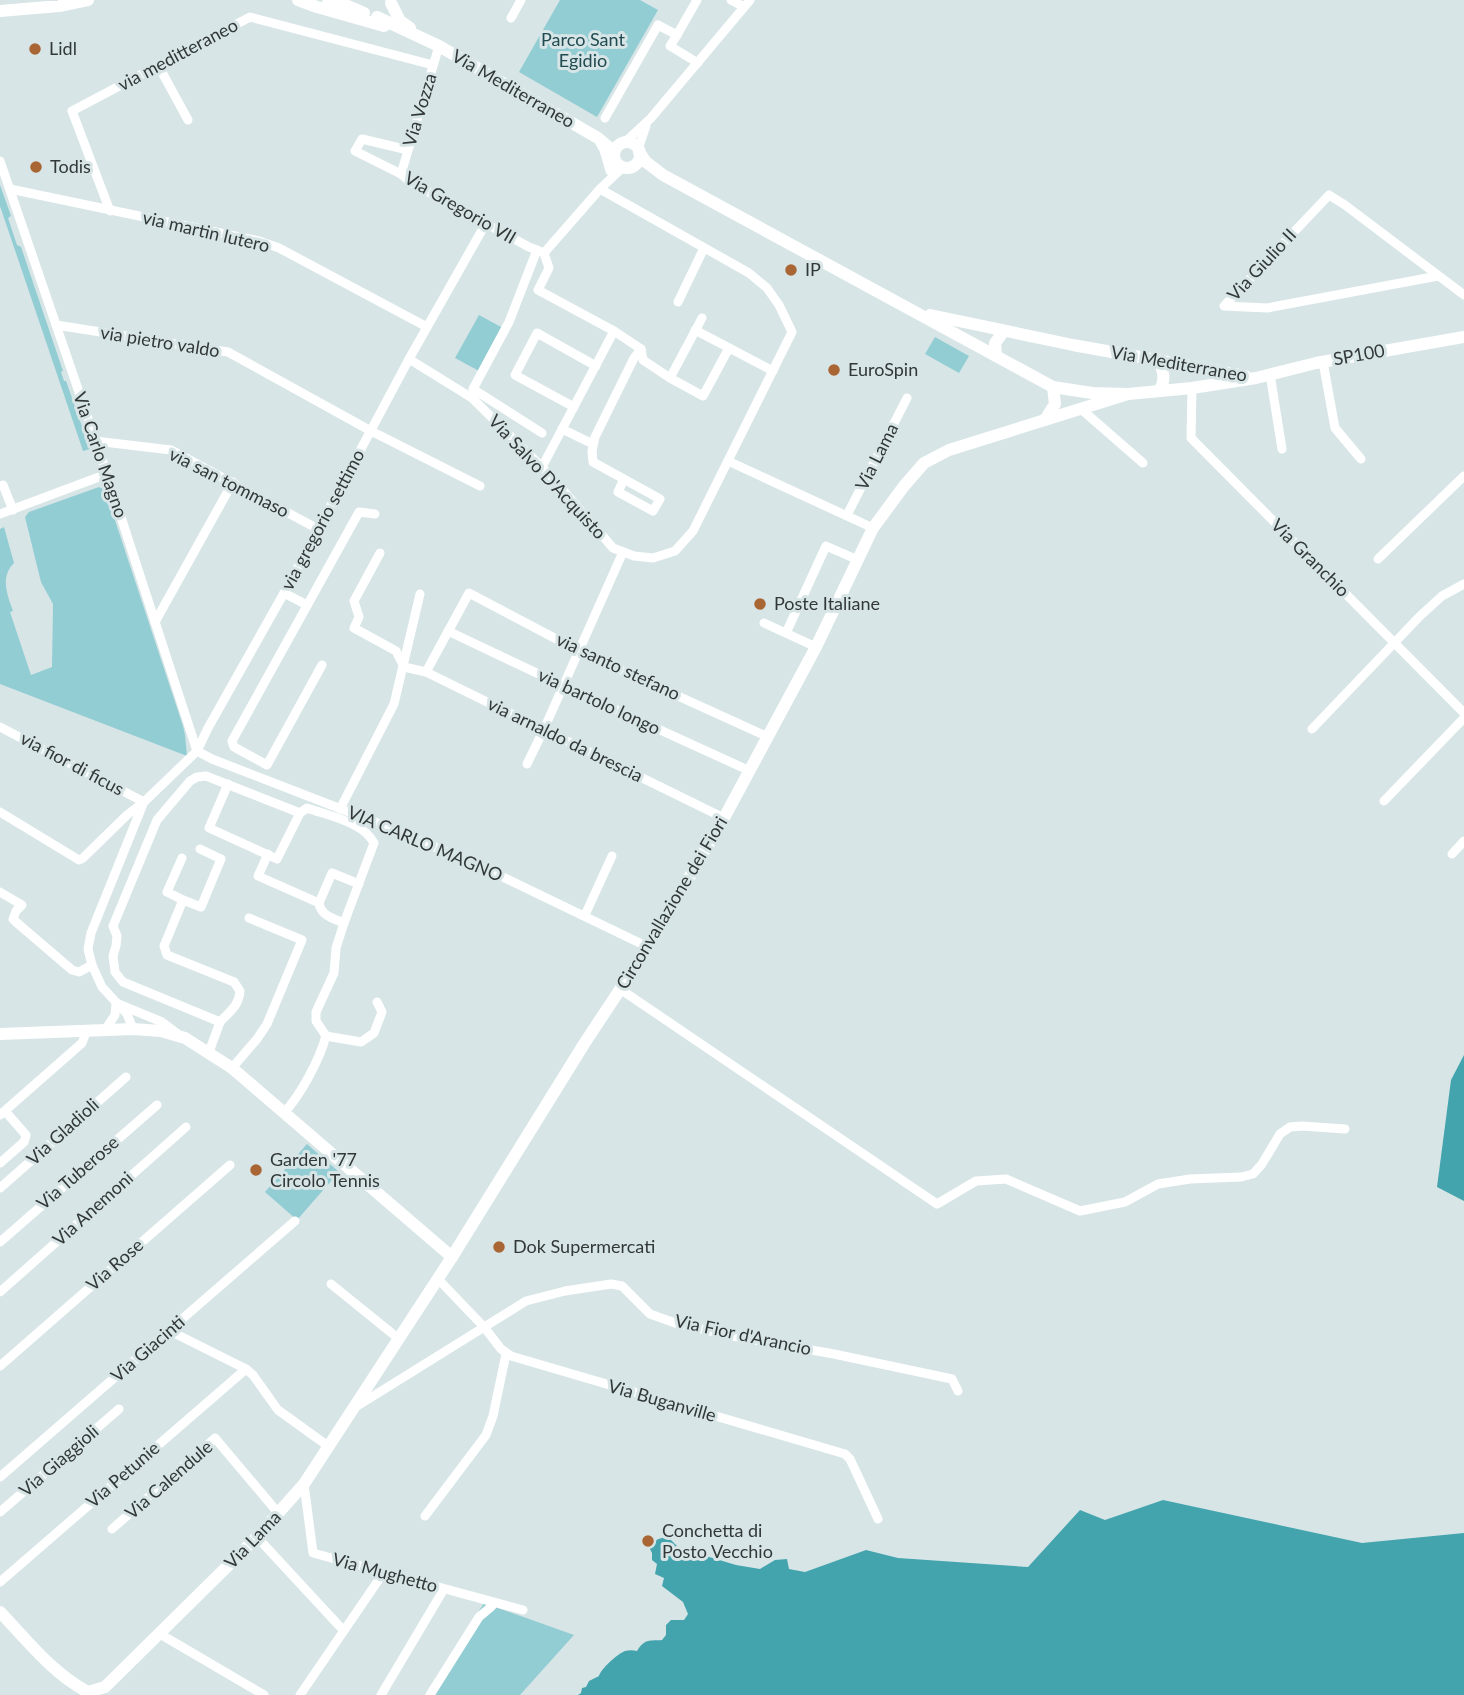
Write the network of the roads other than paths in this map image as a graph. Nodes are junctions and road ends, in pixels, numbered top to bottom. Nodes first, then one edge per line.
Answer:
1 (88, 0) edge
2 (298, 0) edge
3 (307, 0) edge
4 (359, 0) edge
5 (521, 0) edge
6 (697, 0) edge
7 (731, 0) edge
8 (391, 1) edge
9 (63, 3) edge
10 (747, 4) edge
11 (0, 11) edge
12 (371, 15) junction
13 (511, 18) dead end
14 (677, 35) junction
15 (433, 43) junction
16 (698, 63) junction
17 (158, 65) junction
18 (433, 65) junction
19 (605, 118) dead end
20 (651, 118) junction
21 (188, 120) dead end
22 (408, 150) junction
23 (638, 150) junction
24 (620, 158) junction
25 (0, 161) edge
26 (401, 174) junction
27 (663, 175) junction
28 (600, 188) junction
29 (10, 189) junction
30 (110, 211) junction
31 (486, 223) junction
32 (705, 248) junction
33 (541, 251) junction
34 (1438, 276) junction
35 (1464, 295) edge
36 (678, 302) dead end
37 (914, 311) junction
38 (702, 318) dead end
39 (56, 325) junction
40 (428, 327) junction
41 (695, 330) junction
42 (614, 331) junction
43 (1004, 331) junction
44 (1464, 337) edge
45 (729, 348) junction
46 (641, 349) junction
47 (996, 356) junction
48 (409, 359) junction
49 (1158, 360) junction
50 (1323, 362) junction
51 (596, 366) junction
52 (1191, 366) junction
53 (773, 371) junction
54 (1270, 374) junction
55 (1256, 378) junction
56 (670, 379) junction
57 (1053, 387) junction
58 (1192, 388) junction
59 (1159, 391) junction
60 (1128, 394) junction
61 (907, 398) dead end
62 (574, 407) junction
63 (1081, 409) junction
64 (1045, 420) junction
65 (562, 429) junction
66 (371, 430) junction
67 (542, 433) dead end
68 (95, 441) junction
69 (593, 444) junction
70 (1282, 449) dead end
71 (1361, 459) dead end
72 (728, 461) junction
73 (1143, 463) dead end
74 (542, 467) junction
75 (107, 474) junction
76 (1464, 476) edge
77 (624, 479) dead end
78 (233, 482) junction
79 (0, 486) edge
80 (480, 486) dead end
81 (13, 510) junction
82 (0, 514) edge
83 (375, 514) dead end
84 (847, 515) junction
85 (873, 528) junction
86 (318, 529) junction
87 (623, 552) junction
88 (380, 553) dead end
89 (1378, 559) dead end
90 (858, 560) junction
91 (1464, 584) edge
92 (285, 593) junction
93 (420, 594) dead end
94 (307, 605) junction
95 (155, 622) junction
96 (764, 623) dead end
97 (448, 631) junction
98 (786, 633) junction
99 (1395, 644) junction
100 (816, 647) junction
101 (579, 651) junction
102 (322, 665) dead end
103 (404, 667) junction
104 (426, 672) junction
105 (564, 686) junction
106 (1464, 715) edge
107 (0, 727) edge
108 (544, 729) junction
109 (1312, 729) dead end
110 (768, 737) junction
111 (197, 751) junction
112 (527, 764) dead end
113 (267, 765) junction
114 (750, 771) junction
115 (246, 772) junction
116 (261, 778) junction
117 (228, 785) junction
118 (239, 789) junction
119 (1384, 801) dead end
120 (144, 803) junction
121 (340, 808) junction
122 (0, 812) edge
123 (300, 813) junction
124 (724, 818) junction
125 (355, 820) junction
126 (1464, 841) edge
127 (200, 849) dead end
128 (1452, 854) dead end
129 (268, 855) junction
130 (612, 856) dead end
131 (182, 858) dead end
132 (359, 884) junction
133 (0, 892) edge
134 (183, 900) junction
135 (319, 903) junction
136 (585, 915) junction
137 (249, 918) dead end
138 (344, 923) junction
139 (648, 947) junction
140 (92, 965) junction
141 (620, 989) junction
142 (377, 1002) dead end
143 (116, 1003) junction
144 (220, 1022) junction
145 (133, 1029) junction
146 (87, 1030) junction
147 (105, 1030) junction
148 (0, 1034) edge
149 (326, 1036) junction
150 (186, 1038) junction
151 (209, 1052) junction
152 (232, 1068) junction
153 (126, 1076) dead end
154 (157, 1105) dead end
155 (3, 1113) edge
156 (284, 1113) junction
157 (186, 1127) dead end
158 (1345, 1129) dead end
159 (0, 1163) edge
160 (230, 1165) dead end
161 (0, 1188) edge
162 (295, 1221) dead end
163 (0, 1242) edge
164 (452, 1256) junction
165 (438, 1279) junction
166 (331, 1284) dead end
167 (0, 1292) edge
168 (484, 1327) junction
169 (170, 1331) junction
170 (398, 1339) junction
171 (506, 1354) junction
172 (0, 1366) edge
173 (246, 1369) junction
174 (958, 1391) dead end
175 (119, 1409) dead end
176 (353, 1409) junction
177 (328, 1446) junction
178 (0, 1477) edge
179 (304, 1484) junction
180 (0, 1512) edge
181 (279, 1514) junction
182 (425, 1516) dead end
183 (878, 1519) dead end
184 (112, 1529) dead end
185 (257, 1537) junction
186 (384, 1572) junction
187 (0, 1582) edge
188 (444, 1589) junction
189 (493, 1602) junction
190 (523, 1610) dead end
191 (0, 1612) edge
192 (343, 1630) junction
193 (160, 1633) junction
194 (90, 1693) edge
195 (264, 1695) edge
196 (300, 1695) edge
197 (381, 1695) edge
198 (430, 1695) edge

1 - 9 street
2 - 15 street, Via Mediterraneo
3 - 12 street, Via Mediterraneo
4 - 12 street
5 - 13 street
6 - 14 street
7 - 10 street
8 - 12 street
8 - 15 street, Via Mediterraneo
9 - 11 street
10 - 16 street
12 - 15 street, Via Mediterraneo
14 - 16 street
14 - 19 street
15 - 18 street, Via Vozza
15 - 24 street, Via Mediterraneo
16 - 20 street
17 - 18 street, via meditteraneo
17 - 21 street
17 - 30 street, via meditteraneo
18 - 22 street, Via Vozza
20 - 23 street
20 - 24 street
22 - 26 street, Via Vozza
22 - 26 street, Via Gregorio VII
23 - 24 street
23 - 27 street
24 - 27 street
24 - 28 street
25 - 29 street, Via Carlo Magno
26 - 31 street, Via Gregorio VII
27 - 37 street
28 - 32 street, Via Salvo D'Acquisto
28 - 33 street
29 - 30 street, via martin lutero
29 - 39 street, Via Carlo Magno
30 - 40 street, via martin lutero
31 - 33 street, Via Gregorio VII
31 - 40 street, via gregorio settimo
32 - 36 street
32 - 53 street, Via Salvo D'Acquisto
33 - 42 street
33 - 67 street
34 - 34 street, Via Giulio II
34 - 35 street, Via Giulio II
37 - 43 street, Via Mediterraneo
37 - 47 street, Via Mediterraneo
38 - 41 street
39 - 66 street, via pietro valdo
39 - 68 street, Via Carlo Magno
40 - 48 street, via gregorio settimo
41 - 45 street
41 - 56 street
42 - 46 street
42 - 51 street
43 - 47 street
43 - 49 street, Via Mediterraneo
44 - 50 street, SP100 / SP100
45 - 53 street
45 - 56 street
46 - 56 street
46 - 69 street
47 - 57 street, Via Mediterraneo
48 - 66 street, via gregorio settimo
48 - 74 street, Via Salvo D'Acquisto
49 - 52 street, Via Mediterraneo
49 - 59 street
50 - 54 street, SP100 / SP100
50 - 71 street
51 - 62 street
51 - 62 street
52 - 55 street, Via Mediterraneo
52 - 58 street
53 - 72 street, Via Salvo D'Acquisto
54 - 55 street, SP100 / SP100
54 - 70 street
55 - 58 street, Via Mediterraneo
57 - 60 street, Via Mediterraneo
57 - 64 street
58 - 59 street, Via Mediterraneo
58 - 99 street, Via Granchio
59 - 60 street, Via Mediterraneo
60 - 63 street, Circonvallazione dei Fiori
61 - 84 street, Via Lama
62 - 65 street
63 - 64 street, Circonvallazione dei Fiori
63 - 73 street
64 - 85 street, Circonvallazione dei Fiori
65 - 69 street
65 - 74 street
66 - 80 street, via pietro valdo
66 - 86 street, via gregorio settimo
68 - 75 street, Via Carlo Magno
68 - 78 street, via san tommaso
69 - 77 street
72 - 84 street
72 - 87 street, Via Salvo D'Acquisto
74 - 87 street, Via Salvo D'Acquisto
75 - 81 street
75 - 95 street, Via Carlo Magno
76 - 89 street
78 - 86 street, via san tommaso
78 - 95 street
79 - 81 street
81 - 82 street
83 - 94 street
84 - 85 street
85 - 90 street, Circonvallazione dei Fiori
86 - 92 street, via gregorio settimo
87 - 101 street
88 - 103 street
90 - 98 street
90 - 100 street, Circonvallazione dei Fiori
91 - 99 street
92 - 94 street
92 - 111 street, via gregorio settimo
93 - 103 street
94 - 113 street
95 - 111 street, Via Carlo Magno
96 - 98 street
97 - 101 street, via santo stefano
97 - 104 street
97 - 105 street, via bartolo longo
98 - 100 street
99 - 106 street, Via Granchio
99 - 109 street
100 - 110 street, Circonvallazione dei Fiori
101 - 105 street
101 - 110 street, via santo stefano
102 - 113 street
103 - 104 street, via arnaldo da brescia
103 - 121 street
104 - 108 street, via arnaldo da brescia
105 - 108 street
105 - 114 street, via bartolo longo
106 - 119 street
107 - 120 street, via fior di ficus
108 - 112 street
108 - 124 street, via arnaldo da brescia
110 - 114 street, Circonvallazione dei Fiori
111 - 115 street, VIA CARLO MAGNO
111 - 120 street, via gregorio settimo
113 - 116 street
114 - 124 street, Circonvallazione dei Fiori
115 - 116 street, VIA CARLO MAGNO
115 - 118 street
116 - 121 street, VIA CARLO MAGNO
117 - 118 street
117 - 129 street
117 - 144 street
118 - 123 street
120 - 122 street, via gregorio settimo
120 - 140 street
121 - 125 street, VIA CARLO MAGNO
123 - 125 street
123 - 129 street
124 - 139 street, Circonvallazione dei Fiori
125 - 132 street
125 - 136 street, VIA CARLO MAGNO
126 - 128 street
127 - 134 street
129 - 135 street
130 - 136 street
131 - 134 street
132 - 135 street
132 - 138 street
133 - 140 street
134 - 144 street
135 - 138 street
136 - 139 street, VIA CARLO MAGNO
137 - 152 street
138 - 149 street
139 - 141 street, Circonvallazione dei Fiori
140 - 143 street
141 - 158 street
141 - 164 street, Circonvallazione dei Fiori
142 - 149 street
143 - 145 street
143 - 147 street
143 - 150 street
144 - 151 street
145 - 147 street
145 - 150 street
146 - 147 street
146 - 148 street
146 - 155 street
149 - 156 street
150 - 151 street
151 - 152 street
152 - 156 street
153 - 161 street, Via Gladioli
154 - 163 street, Via Tuberose
155 - 159 street
156 - 164 street
157 - 167 street, Via Anemoni
160 - 172 street, Via Rose
162 - 169 street, Via Giacinti
164 - 165 street, Via Lama
165 - 168 street
165 - 170 street, Via Lama
166 - 170 street
168 - 171 street
168 - 174 street, Via Fior d'Arancio
168 - 176 street, Via Fior d'Arancio
169 - 173 street
169 - 178 street, Via Giacinti
170 - 176 street, Via Lama
171 - 182 street
171 - 183 street, Via Buganville
173 - 177 street
173 - 187 street, Via Petunie
175 - 180 street, Via Giaggioli
176 - 177 street, Via Lama
177 - 179 street, Via Lama
179 - 181 street, Via Lama
179 - 186 street, Via Mughetto
181 - 184 street, Via Calendule
181 - 185 street, Via Lama
185 - 192 street
185 - 193 street, Via Lama
186 - 188 street, Via Mughetto
186 - 192 street
188 - 189 street, Via Mughetto
188 - 197 street
189 - 190 street, Via Mughetto
189 - 198 street
191 - 194 street, Via Lama
192 - 196 street
193 - 194 street, Via Lama
193 - 195 street

